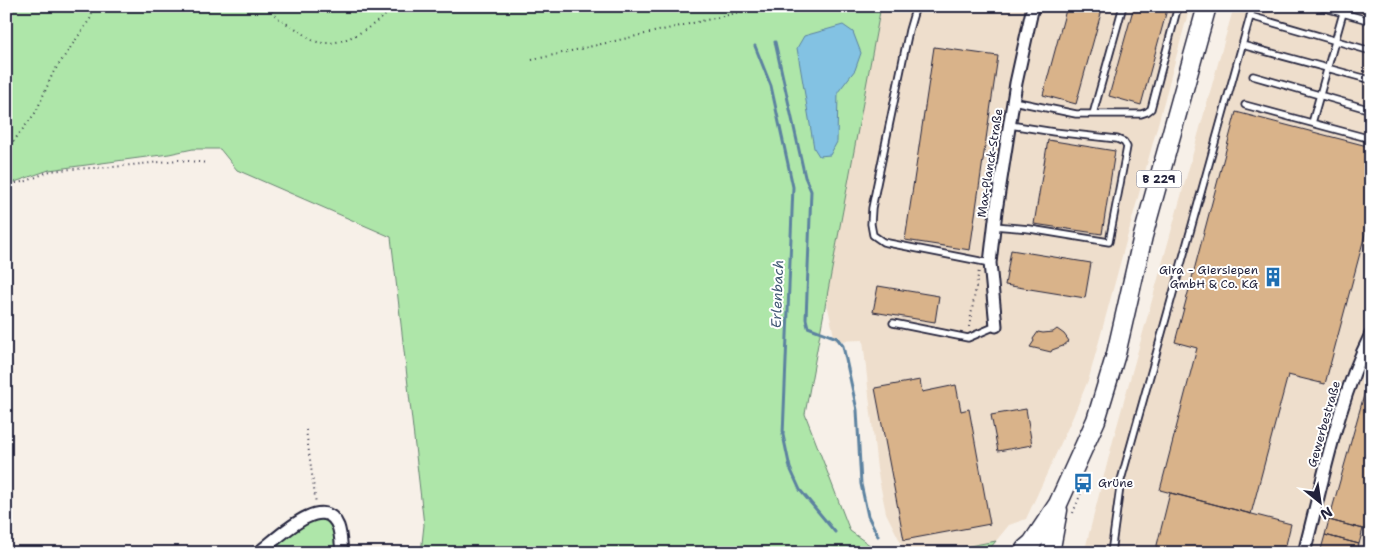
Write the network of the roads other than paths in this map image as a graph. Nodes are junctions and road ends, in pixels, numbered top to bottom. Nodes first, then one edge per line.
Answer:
1 (916, 6) edge
2 (1033, 6) edge
3 (1123, 6) edge
4 (1178, 6) edge
5 (1207, 6) edge
6 (1253, 6) edge
7 (1318, 6) edge
8 (1345, 6) edge
9 (1344, 13) junction
10 (1250, 16) junction
11 (1371, 20) edge
12 (1336, 41) junction
13 (1242, 45) junction
14 (1371, 51) edge
15 (1328, 68) junction
16 (1253, 76) dead end
17 (1371, 80) edge
18 (1320, 95) junction
19 (1014, 101) junction
20 (1245, 105) dead end
21 (1371, 110) edge
22 (1093, 114) junction
23 (1312, 123) junction
24 (1010, 125) junction
25 (1371, 139) edge
26 (994, 226) junction
27 (990, 263) junction
28 (894, 323) dead end
29 (996, 326) joint
30 (1371, 334) edge
31 (1058, 504) junction
32 (1028, 552) edge
33 (258, 553) edge
34 (342, 553) edge
35 (1050, 553) edge
36 (1112, 553) edge
37 (1304, 553) edge

1 - 27 lane
2 - 19 street, Max-Planck-Straße
3 - 22 lane
4 - 22 lane
5 - 31 main road, B 229
6 - 10 lane
7 - 9 lane
8 - 9 lane
9 - 11 lane
9 - 12 lane
10 - 12 lane
10 - 13 lane
12 - 14 lane
12 - 15 lane
13 - 15 lane
13 - 36 lane
15 - 17 lane
15 - 18 lane
16 - 18 lane
18 - 21 lane
18 - 23 lane
19 - 22 lane
19 - 24 street, Max-Planck-Straße
20 - 23 lane
23 - 25 lane
24 - 26 street, Max-Planck-Straße
24 - 26 lane
26 - 27 street, Max-Planck-Straße
27 - 29 street, Max-Planck-Straße
28 - 29 lane
30 - 37 street, Gewerbestraße
31 - 32 main road, B 229
31 - 35 main road, B 229
33 - 34 street

